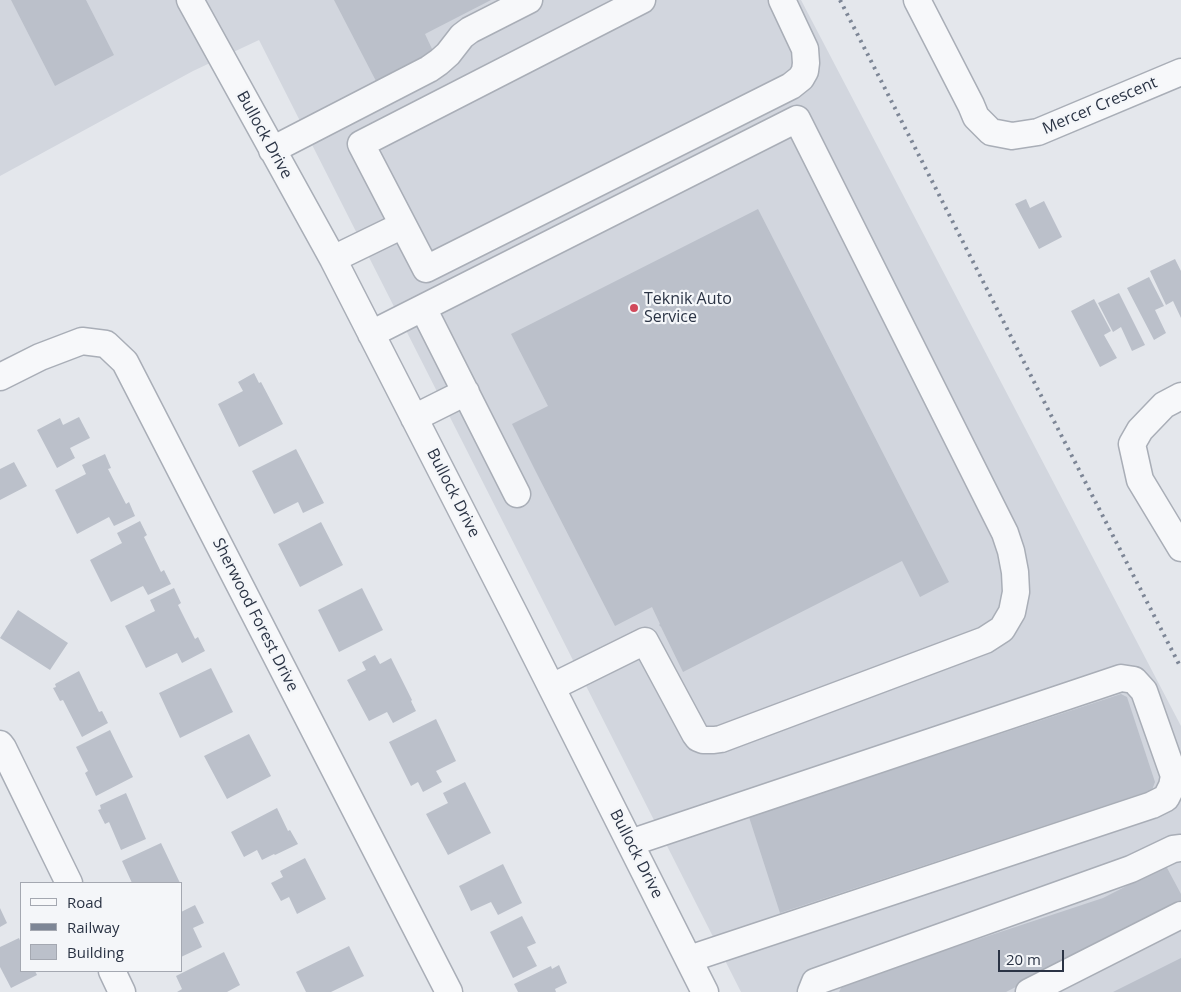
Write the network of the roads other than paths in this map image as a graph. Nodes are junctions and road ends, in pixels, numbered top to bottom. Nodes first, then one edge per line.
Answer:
1 (190, 0) edge
2 (529, 0) edge
3 (642, 0) edge
4 (782, 0) edge
5 (917, 0) edge
6 (1181, 72) edge
7 (272, 150) junction
8 (403, 225) junction
9 (333, 259) junction
10 (423, 308) junction
11 (371, 334) junction
12 (0, 377) edge
13 (466, 392) junction
14 (1181, 396) edge
15 (414, 418) junction
16 (517, 494) dead end
17 (1181, 548) edge
18 (552, 687) junction
19 (0, 744) edge
20 (630, 844) junction
21 (1181, 848) edge
22 (69, 882) edge
23 (1181, 915) edge
24 (689, 959) junction
25 (112, 972) edge
26 (443, 990) edge
27 (122, 992) edge
28 (705, 992) edge
29 (811, 992) edge
30 (1029, 992) edge

1 - 7 street, Bullock Drive
2 - 7 street
3 - 8 street
4 - 8 street
5 - 6 street, Mercer Crescent
7 - 9 street, Bullock Drive
8 - 9 street
9 - 11 street, Bullock Drive
10 - 11 street
10 - 13 street
10 - 18 street
11 - 15 street, Bullock Drive
12 - 26 street, Sherwood Forest Drive
13 - 15 street
13 - 16 street
14 - 17 street
15 - 18 street, Bullock Drive
18 - 20 street, Bullock Drive
19 - 22 street
20 - 24 street, Bullock Drive
20 - 24 street
21 - 29 street
23 - 30 street
24 - 28 street, Bullock Drive
25 - 27 street

